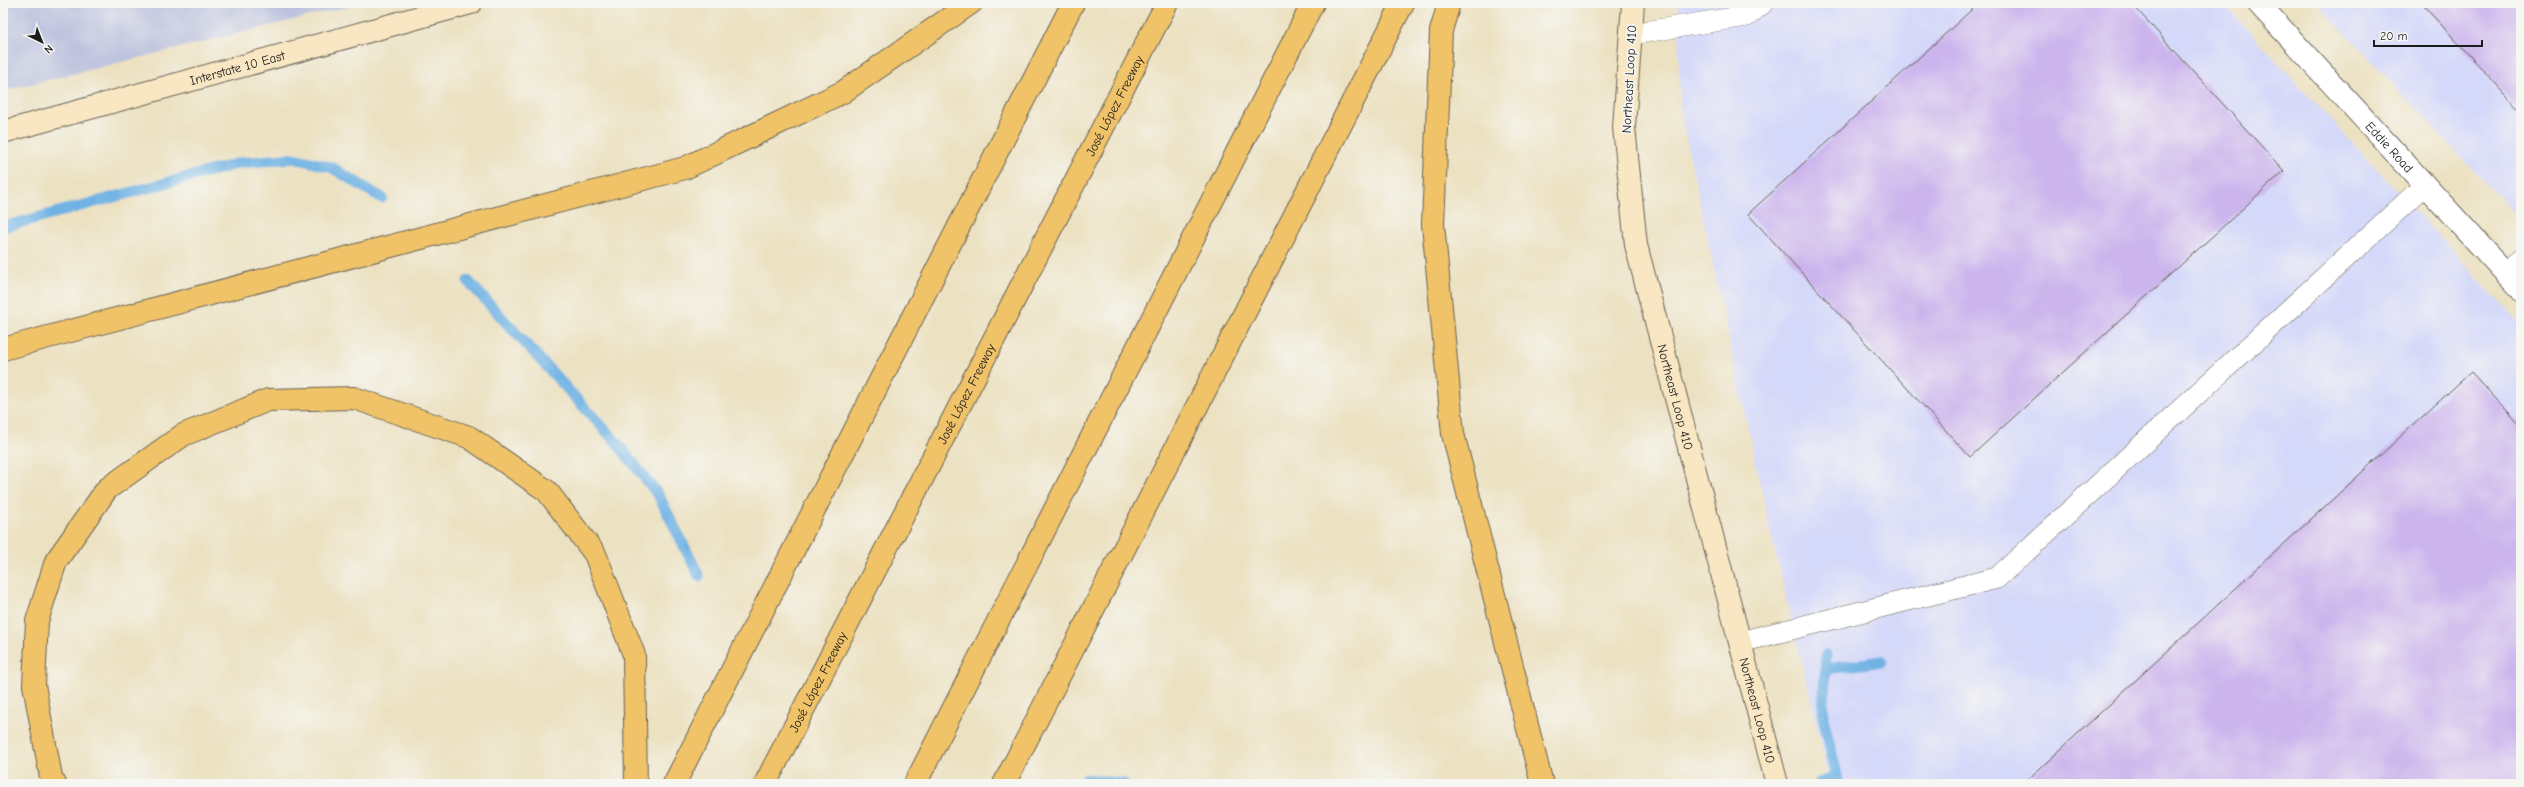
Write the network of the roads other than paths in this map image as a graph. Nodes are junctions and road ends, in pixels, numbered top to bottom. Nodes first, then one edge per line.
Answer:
1 (471, 3) edge
2 (971, 3) edge
3 (1073, 3) edge
4 (1167, 3) edge
5 (1313, 3) edge
6 (1403, 3) edge
7 (1449, 3) edge
8 (1633, 3) edge
9 (1763, 3) edge
10 (2258, 3) edge
11 (1631, 34) junction
12 (3, 132) edge
13 (2425, 185) junction
14 (2513, 266) edge
15 (2521, 290) edge
16 (3, 349) edge
17 (1740, 642) junction
18 (55, 784) edge
19 (636, 784) edge
20 (674, 784) edge
21 (765, 784) edge
22 (914, 784) edge
23 (1004, 784) edge
24 (1542, 784) edge
25 (1777, 784) edge

1 - 12 main road, Interstate 10 East
2 - 16 highway
3 - 20 highway
4 - 21 highway, José López Freeway
5 - 22 highway
6 - 23 highway
7 - 24 highway
8 - 11 main road, Northeast Loop 410
9 - 11 lane
10 - 13 street, Eddie Road
11 - 17 main road, Northeast Loop 410
13 - 14 street, Eddie Road
13 - 17 lane
14 - 15 street, Eddie Road
17 - 25 main road, Northeast Loop 410
18 - 19 highway

